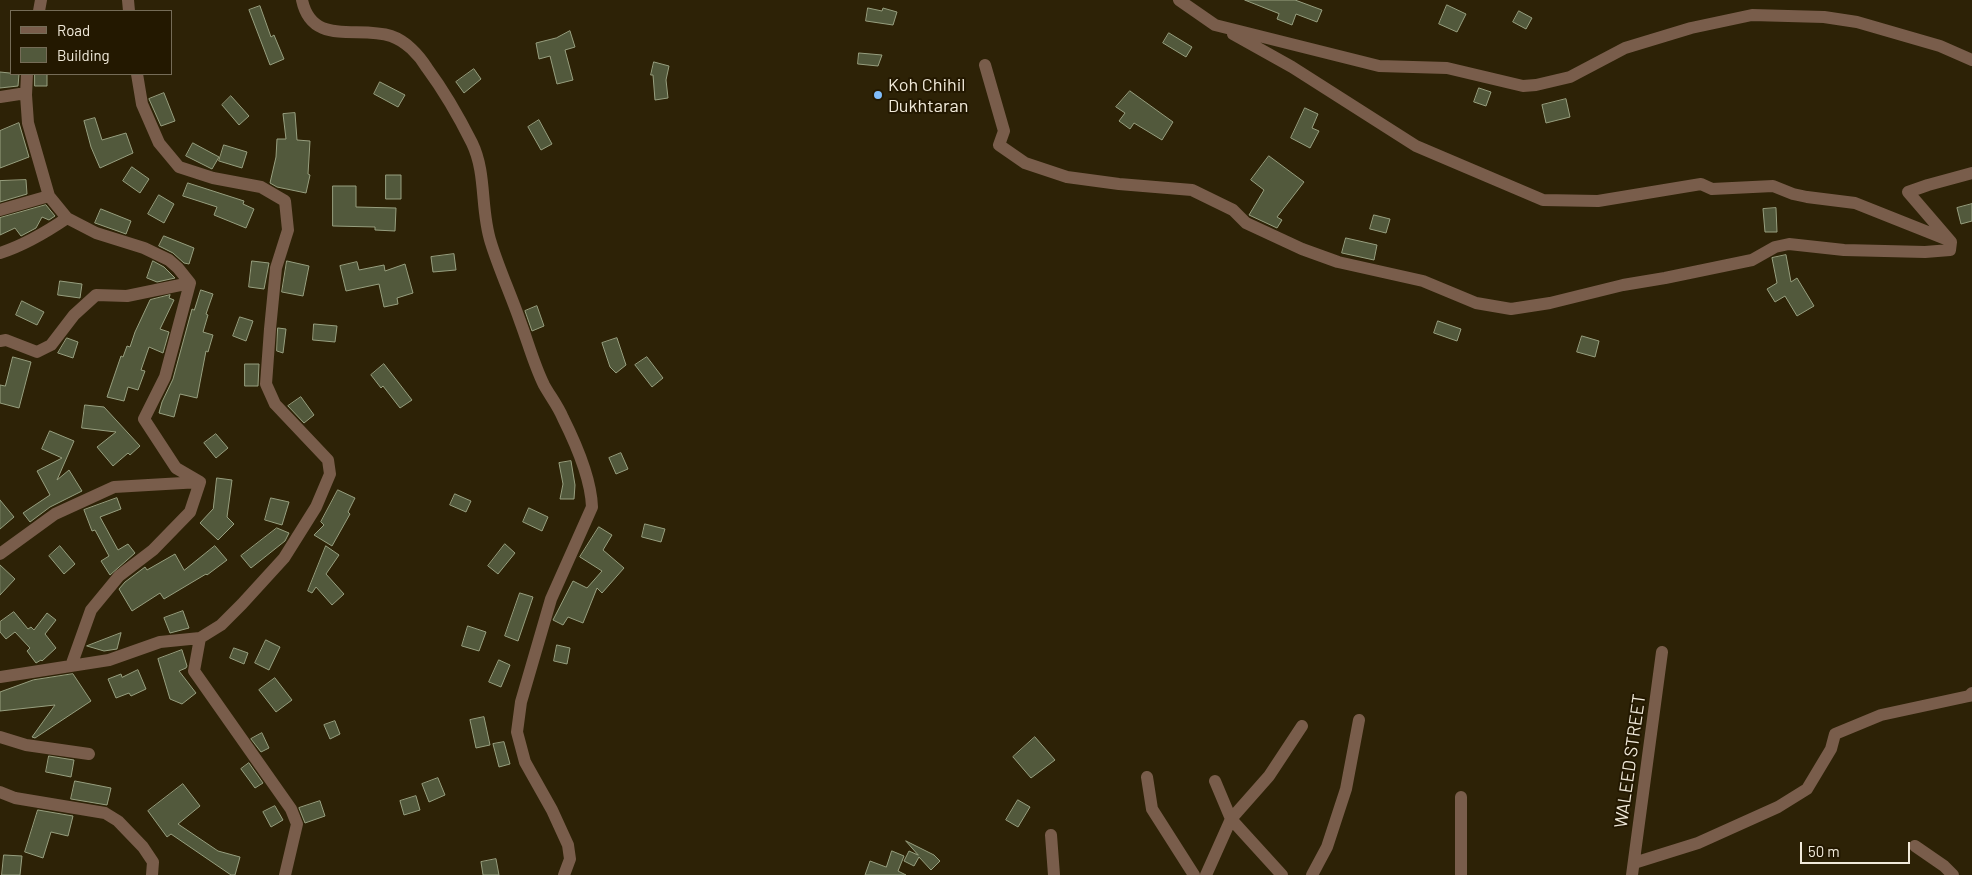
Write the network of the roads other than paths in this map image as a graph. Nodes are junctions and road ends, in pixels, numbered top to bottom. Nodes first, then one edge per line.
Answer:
1 (302, 0) edge
2 (1179, 0) edge
3 (1215, 25) junction
4 (1971, 58) edge
5 (985, 65) dead end
6 (27, 75) edge
7 (137, 75) edge
8 (26, 93) junction
9 (0, 97) edge
10 (1972, 173) edge
11 (49, 196) junction
12 (0, 210) edge
13 (67, 218) junction
14 (1951, 242) junction
15 (0, 253) edge
16 (190, 283) junction
17 (0, 341) edge
18 (200, 482) junction
19 (0, 554) edge
20 (200, 638) junction
21 (1662, 652) dead end
22 (71, 666) junction
23 (0, 676) edge
24 (1972, 693) edge
25 (1359, 720) dead end
26 (1302, 726) dead end
27 (0, 737) edge
28 (89, 754) dead end
29 (1147, 777) dead end
30 (1215, 782) dead end
31 (0, 792) edge
32 (1461, 797) dead end
33 (1231, 819) junction
34 (1051, 835) dead end
35 (1915, 846) dead end
36 (1633, 869) edge
37 (152, 875) edge
38 (285, 875) edge
39 (564, 875) edge
40 (1054, 875) edge
41 (1194, 875) edge
42 (1206, 875) edge
43 (1282, 875) edge
44 (1312, 875) edge
45 (1461, 875) edge
46 (1953, 875) edge

1 - 39 street
2 - 3 street
3 - 4 street
3 - 14 street
5 - 14 street
6 - 8 street
7 - 20 street
8 - 9 street
8 - 11 street
10 - 14 street
11 - 12 street
11 - 13 street
13 - 15 street
13 - 16 street
16 - 17 street
16 - 18 street
18 - 19 street
18 - 22 street
20 - 22 street
20 - 38 street
21 - 36 street, WALEED STREET
22 - 23 street
24 - 36 street
25 - 44 street
26 - 33 street
27 - 28 street
29 - 41 street
30 - 33 street
31 - 37 street
32 - 45 street
33 - 42 street
33 - 43 street
34 - 40 street
35 - 46 street

